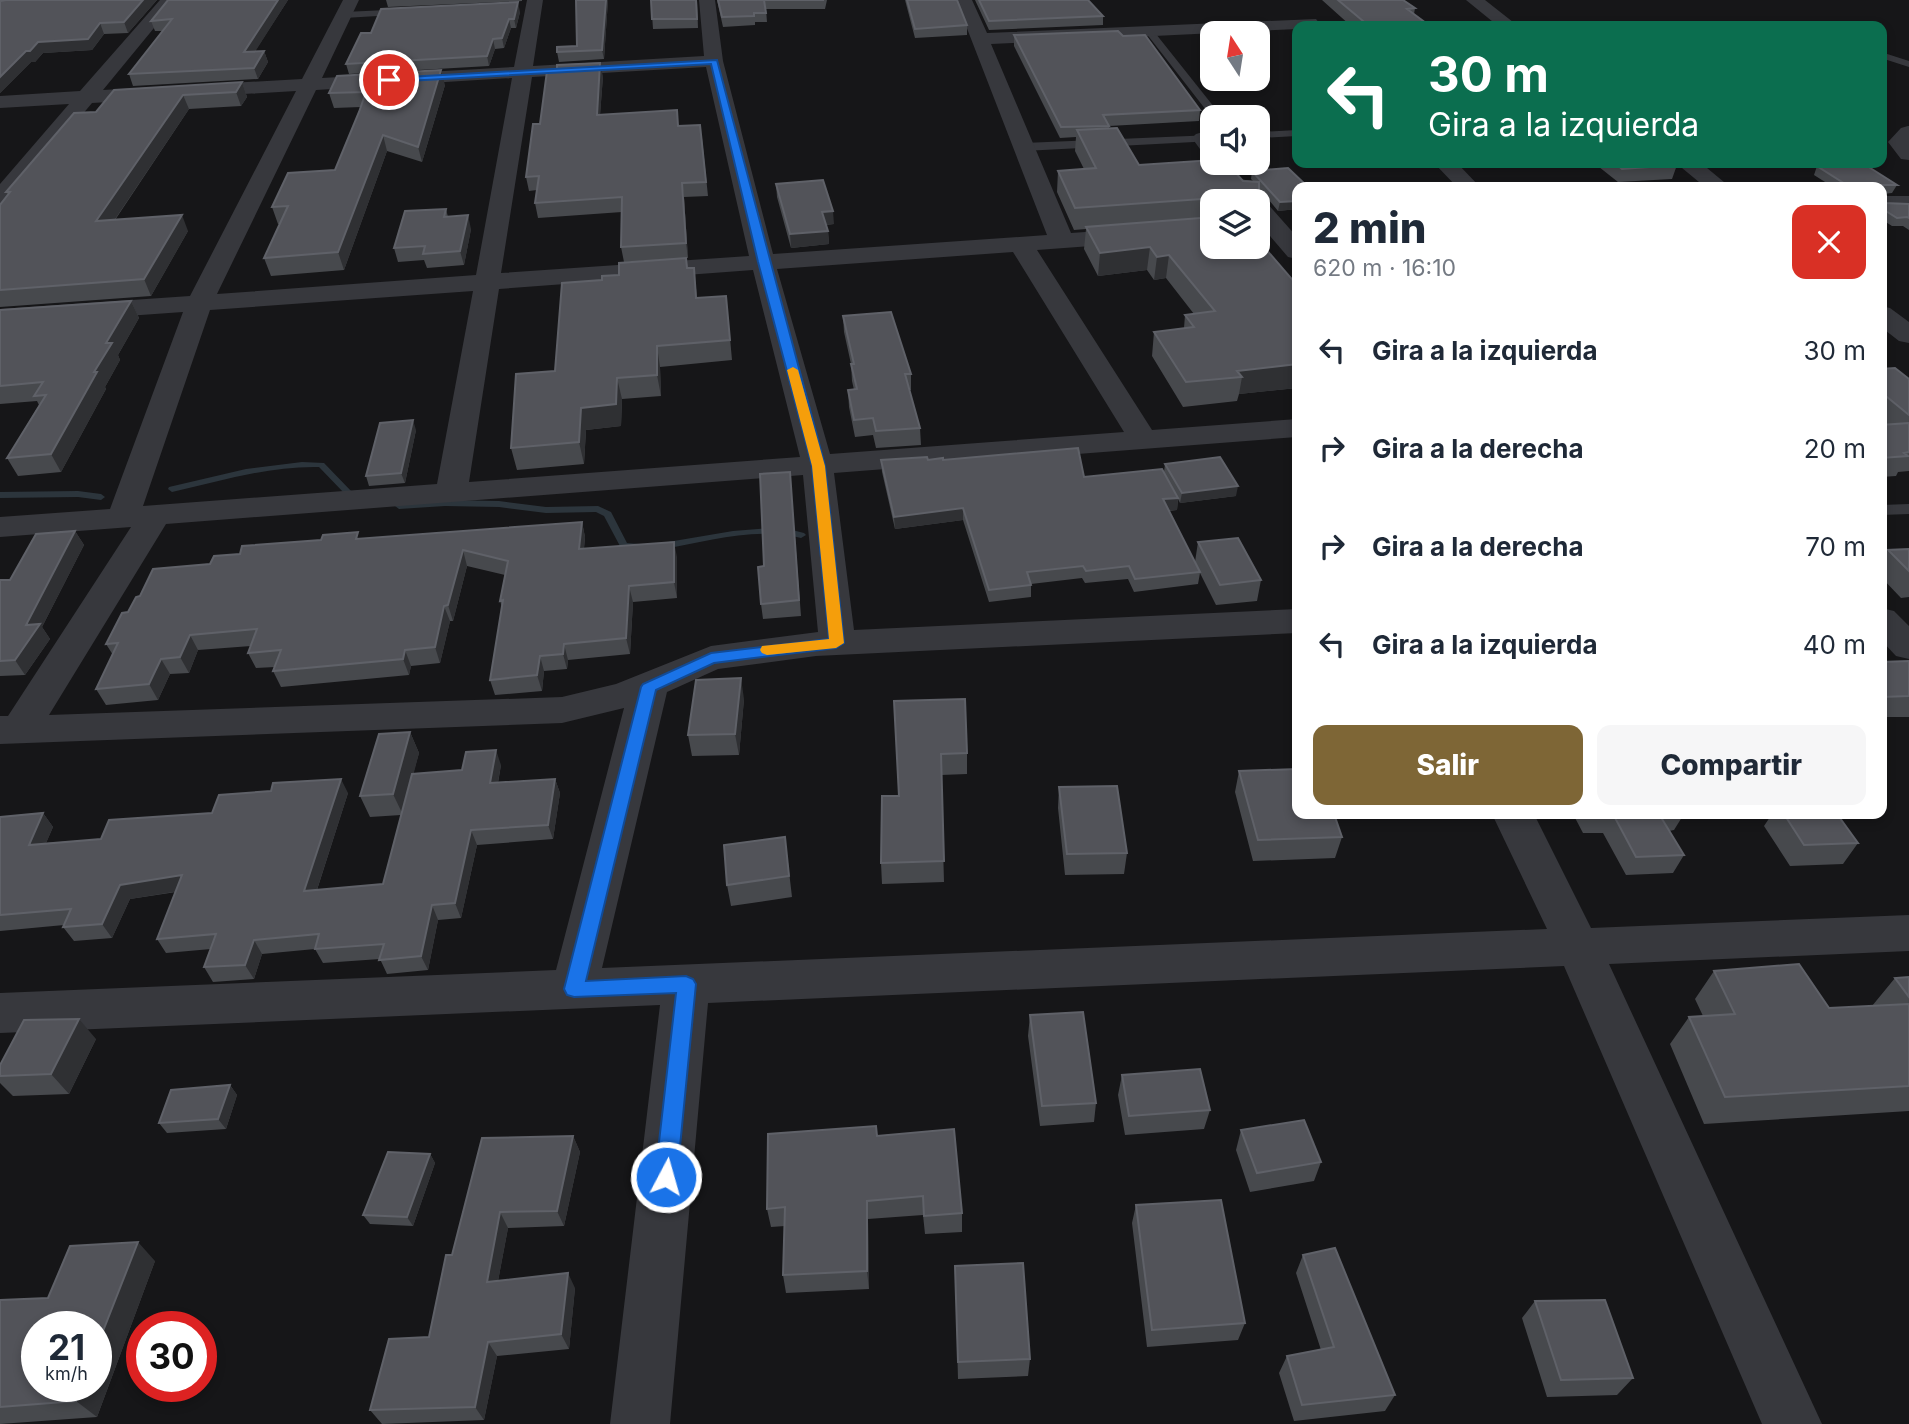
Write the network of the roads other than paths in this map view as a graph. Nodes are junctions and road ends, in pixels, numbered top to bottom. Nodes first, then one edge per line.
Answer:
1 (169, 0) edge
2 (707, 0) edge
3 (964, 0) edge
4 (1474, 0) edge
5 (530, 4) edge
6 (348, 7) edge
7 (1294, 8) dead end
8 (425, 11) edge
9 (1307, 21) edge
10 (1502, 21) edge
11 (1292, 26) edge
12 (1149, 31) junction
13 (980, 39) junction
14 (1887, 57) edge
15 (714, 61) junction
16 (1909, 64) edge
17 (522, 72) junction
18 (309, 85) junction
19 (86, 97) junction
20 (0, 102) edge
21 (1208, 105) edge
22 (1908, 132) edge
23 (1887, 133) edge
24 (1292, 134) edge
25 (1270, 135) edge
26 (1200, 142) edge
27 (1024, 147) junction
28 (1909, 154) edge
29 (1450, 168) edge
30 (1694, 168) edge
31 (1464, 182) edge
32 (1712, 182) edge
33 (0, 198) edge
34 (1909, 203) edge
35 (1887, 204) edge
36 (1270, 219) edge
37 (1200, 231) edge
38 (1062, 241) junction
39 (1021, 244) junction
40 (1292, 247) edge
41 (763, 262) junction
42 (486, 282) junction
43 (200, 303) junction
44 (0, 317) edge
45 (1887, 318) edge
46 (1907, 332) edge
47 (1292, 428) edge
48 (1143, 439) junction
49 (818, 466) junction
50 (451, 494) junction
51 (1909, 509) edge
52 (1887, 510) edge
53 (139, 517) junction
54 (0, 527) edge
55 (1292, 621) edge
56 (1887, 625) edge
57 (836, 643) junction
58 (1909, 647) edge
59 (649, 687) junction
60 (10, 730) edge
61 (1515, 819) edge
62 (1909, 933) edge
63 (1578, 947) junction
64 (686, 984) junction
65 (574, 989) junction
66 (0, 1013) edge
67 (640, 1424) edge
68 (1792, 1424) edge

1 - 19 street
2 - 15 street
3 - 13 street
4 - 10 street
5 - 17 street
6 - 8 lane
6 - 18 street
7 - 9 street
11 - 12 street
12 - 13 street
12 - 21 lane
13 - 27 street
14 - 16 lane
15 - 17 street
15 - 41 street
17 - 18 street
17 - 42 street
18 - 19 street
18 - 43 street
19 - 20 street
19 - 33 street
22 - 23 street
22 - 28 street
24 - 25 lane
26 - 27 lane
27 - 38 street
29 - 31 street
30 - 32 street
34 - 35 street
36 - 40 street
37 - 38 street
38 - 39 street
39 - 41 street
39 - 48 street
41 - 42 street
41 - 49 street
42 - 43 street
42 - 50 street
43 - 44 street
43 - 53 street
45 - 46 street
47 - 48 street
48 - 49 street
49 - 50 street
49 - 57 street
50 - 53 street
51 - 52 lane
53 - 54 street
53 - 60 street
55 - 57 street
56 - 58 street
57 - 59 street
59 - 60 street
59 - 65 street
61 - 63 street
62 - 63 street
63 - 64 street
63 - 68 street
64 - 65 street
64 - 67 street
65 - 66 street

